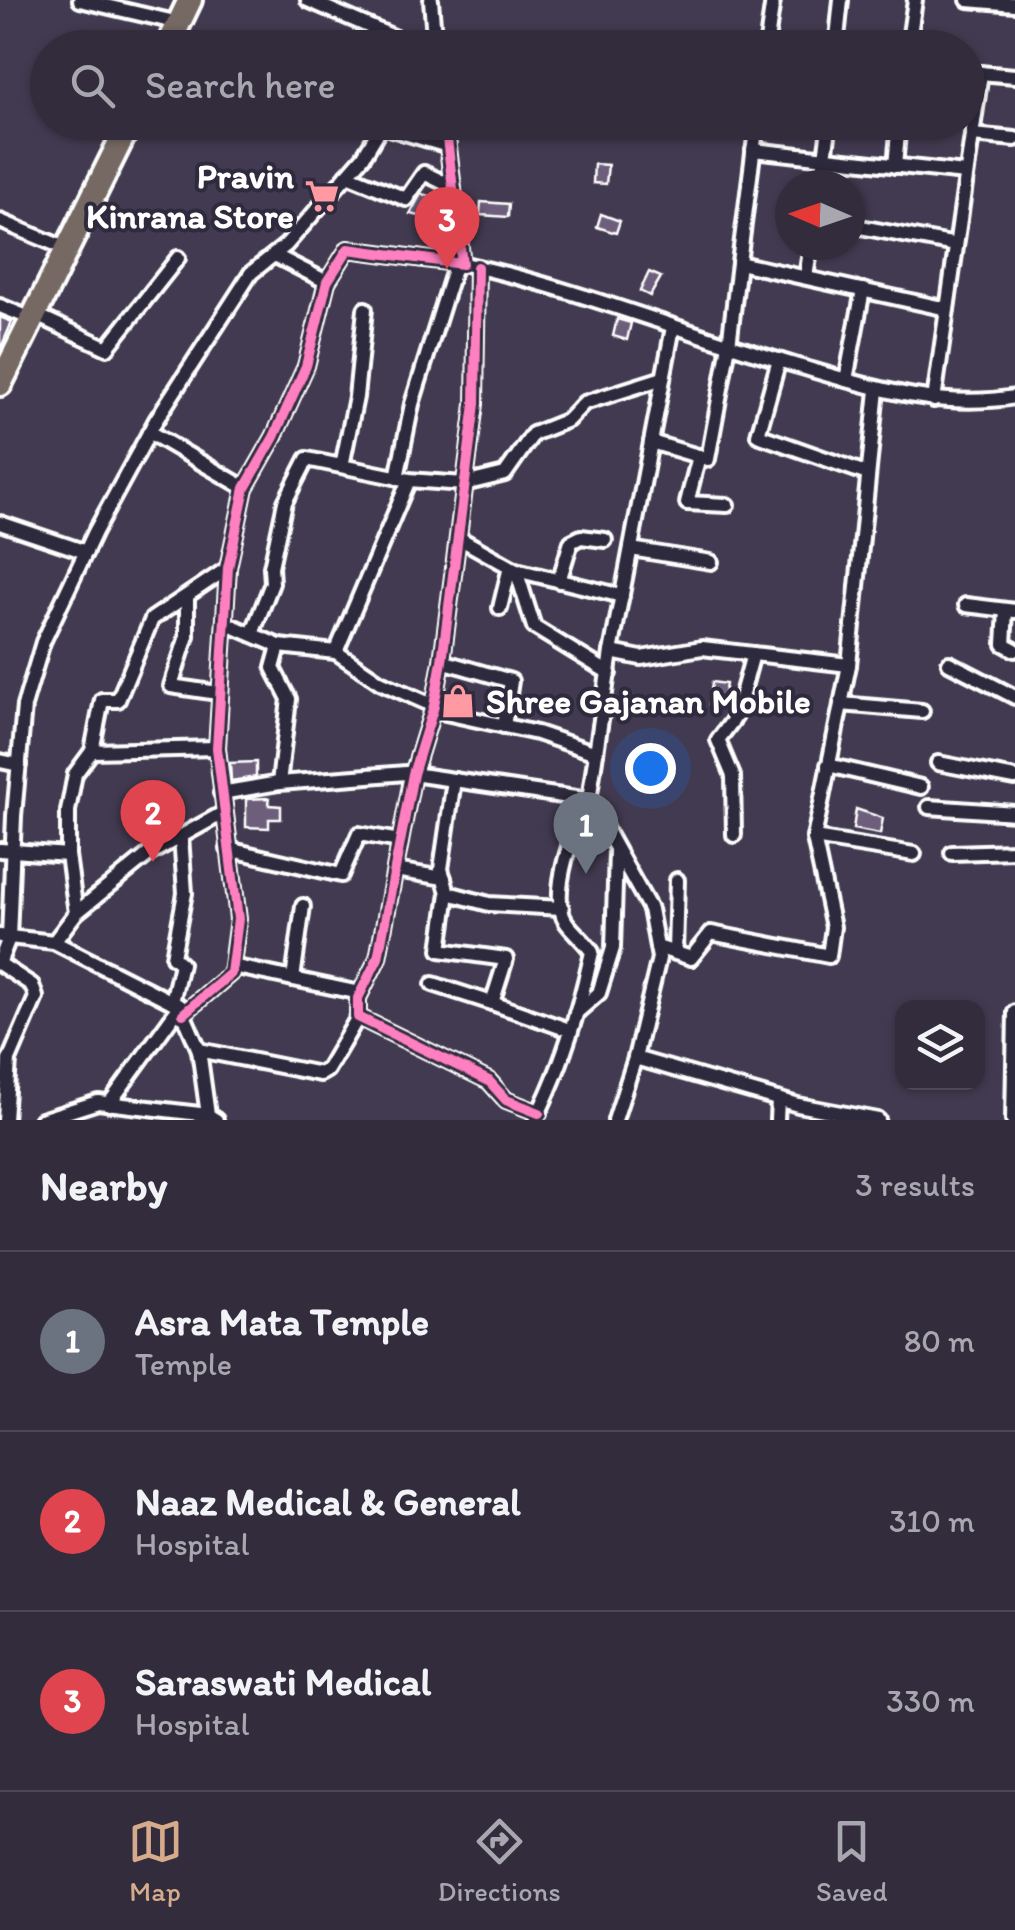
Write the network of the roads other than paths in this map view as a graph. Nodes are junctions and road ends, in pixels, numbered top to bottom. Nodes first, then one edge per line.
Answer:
1 (80, 0) edge
2 (190, 0) edge
3 (308, 0) edge
4 (431, 0) edge
5 (772, 0) edge
6 (841, 0) edge
7 (915, 0) edge
8 (968, 0) edge
9 (1015, 4) edge
10 (179, 23) junction
11 (176, 30) edge
12 (388, 30) edge
13 (429, 30) edge
14 (768, 30) edge
15 (838, 30) edge
16 (911, 30) edge
17 (985, 73) edge
18 (1015, 76) edge
19 (985, 136) edge
20 (1015, 139) edge
21 (121, 140) edge
22 (370, 140) edge
23 (429, 140) edge
24 (448, 140) edge
25 (755, 140) edge
26 (828, 140) edge
27 (897, 140) edge
28 (971, 140) edge
29 (448, 146) junction
30 (754, 150) junction
31 (826, 160) junction
32 (894, 166) junction
33 (824, 170) edge
34 (965, 173) junction
35 (347, 176) junction
36 (453, 187) junction
37 (0, 220) edge
38 (865, 227) edge
39 (956, 244) junction
40 (67, 249) junction
41 (274, 255) junction
42 (178, 258) dead end
43 (809, 260) edge
44 (459, 263) junction
45 (739, 263) junction
46 (477, 267) junction
47 (806, 277) junction
48 (327, 282) junction
49 (862, 290) junction
50 (0, 306) edge
51 (364, 308) dead end
52 (947, 308) junction
53 (33, 316) junction
54 (673, 328) junction
55 (729, 345) junction
56 (8, 348) edge
57 (780, 360) junction
58 (663, 378) junction
59 (846, 380) junction
60 (0, 384) edge
61 (877, 390) junction
62 (1015, 397) edge
63 (934, 400) junction
64 (149, 432) junction
65 (651, 442) junction
66 (700, 456) junction
67 (342, 466) junction
68 (868, 474) junction
69 (403, 479) junction
70 (464, 484) junction
71 (245, 488) junction
72 (727, 505) dead end
73 (0, 523) edge
74 (459, 538) junction
75 (605, 540) dead end
76 (631, 549) junction
77 (86, 552) junction
78 (711, 562) dead end
79 (228, 568) junction
80 (513, 568) junction
81 (559, 581) junction
82 (622, 596) junction
83 (186, 597) junction
84 (966, 606) dead end
85 (500, 608) dead end
86 (1010, 610) edge
87 (225, 622) junction
88 (252, 634) junction
89 (279, 646) junction
90 (1015, 650) edge
91 (336, 652) junction
92 (611, 652) junction
93 (753, 654) junction
94 (442, 661) junction
95 (949, 663) dead end
96 (849, 665) junction
97 (609, 672) junction
98 (218, 693) junction
99 (1015, 696) edge
100 (841, 704) junction
101 (433, 708) junction
102 (922, 711) dead end
103 (504, 726) junction
104 (217, 748) junction
105 (92, 751) junction
106 (596, 752) junction
107 (0, 761) edge
108 (938, 763) dead end
109 (19, 765) junction
110 (828, 765) junction
111 (413, 774) junction
112 (1015, 778) edge
113 (454, 780) junction
114 (280, 783) junction
115 (920, 787) dead end
116 (221, 793) junction
117 (589, 800) junction
118 (929, 807) dead end
119 (223, 813) junction
120 (1015, 813) edge
121 (734, 835) dead end
122 (181, 836) junction
123 (814, 838) junction
124 (400, 841) junction
125 (616, 847) junction
126 (228, 849) junction
127 (6, 851) edge
128 (1015, 851) edge
129 (952, 853) dead end
130 (914, 854) dead end
131 (68, 856) junction
132 (394, 870) junction
133 (677, 880) dead end
134 (446, 886) junction
135 (304, 906) dead end
136 (562, 908) junction
137 (76, 913) junction
138 (4, 937) edge
139 (54, 942) junction
140 (657, 947) junction
141 (674, 952) junction
142 (0, 963) edge
143 (232, 966) junction
144 (293, 979) junction
145 (433, 984) dead end
146 (360, 993) junction
147 (492, 1003) junction
148 (178, 1007) junction
149 (1015, 1012) edge
150 (574, 1015) junction
151 (358, 1017) junction
152 (568, 1030) junction
153 (198, 1050) junction
154 (635, 1058) junction
155 (778, 1100) junction
156 (109, 1104) junction
157 (798, 1105) junction
158 (134, 1114) edge
159 (537, 1116) edge
160 (212, 1118) edge
161 (5, 1120) edge
162 (41, 1120) edge
163 (615, 1120) edge
164 (777, 1120) edge
165 (797, 1120) edge
166 (874, 1120) edge
167 (1013, 1120) edge

1 - 10 street
2 - 10 highway
3 - 12 street
4 - 13 street
5 - 14 street
6 - 15 street
7 - 16 street
8 - 9 street
10 - 11 highway
17 - 18 street
19 - 20 street
21 - 40 highway
22 - 35 street
23 - 29 street
24 - 29 street
25 - 30 street
26 - 31 street
27 - 32 street
28 - 34 street
29 - 36 street
30 - 31 street
30 - 45 street
31 - 32 street
31 - 33 street
32 - 34 street
34 - 39 street
35 - 36 street
35 - 41 street
36 - 44 street
37 - 40 street
38 - 39 street
39 - 52 street
40 - 53 highway
41 - 48 street
41 - 64 street
42 - 53 street
43 - 47 street
44 - 46 street
44 - 48 street
44 - 69 street
45 - 47 street
45 - 55 street
46 - 54 street
46 - 70 street
47 - 49 street
48 - 71 street
49 - 52 street
49 - 59 street
50 - 53 street
51 - 67 street
52 - 63 street
53 - 56 highway
54 - 55 street
54 - 58 street
55 - 57 street
55 - 66 street
56 - 60 highway
57 - 59 street
57 - 68 street
58 - 65 street
58 - 70 street
59 - 61 street
61 - 63 street
61 - 68 street
62 - 63 street
64 - 71 street
64 - 77 street
65 - 66 street
65 - 76 street
66 - 72 street
67 - 69 street
67 - 88 street
68 - 96 street
69 - 70 street
69 - 91 street
70 - 74 street
71 - 79 street
73 - 77 street
74 - 80 street
74 - 94 street
75 - 81 street
76 - 78 street
76 - 82 street
77 - 109 street
79 - 83 street
79 - 87 street
80 - 81 street
80 - 85 street
80 - 97 street
81 - 82 street
82 - 92 street
83 - 98 street
83 - 105 street
84 - 86 street
86 - 90 street
87 - 88 street
87 - 98 street
88 - 89 street
89 - 91 street
89 - 114 street
91 - 101 street
92 - 93 street
92 - 97 street
93 - 96 street
93 - 121 street
94 - 101 street
94 - 103 street
95 - 99 street
96 - 100 street
97 - 106 street
98 - 104 street
100 - 102 street
100 - 110 street
101 - 103 street
101 - 111 street
103 - 106 street
104 - 105 street
104 - 116 street
105 - 131 street
106 - 117 street
107 - 109 street
108 - 112 street
109 - 127 street
110 - 115 street
110 - 123 street
111 - 113 street
111 - 114 street
111 - 124 street
113 - 117 street
113 - 134 street
114 - 116 street
116 - 119 street
117 - 125 street
117 - 136 street
118 - 120 street
119 - 122 street
119 - 126 street
122 - 137 street
122 - 148 street
123 - 130 street
123 - 141 street
124 - 126 street
124 - 132 street
125 - 140 street
125 - 150 street
126 - 143 street
127 - 131 street
127 - 138 street
128 - 129 street
131 - 137 street
132 - 134 street
132 - 146 street
133 - 141 street
134 - 136 street
134 - 147 street
135 - 144 street
136 - 150 street
137 - 139 street
138 - 139 street
138 - 142 street
139 - 148 street
140 - 141 street
140 - 154 street
142 - 161 street
143 - 144 street
143 - 148 street
144 - 146 street
145 - 147 street
146 - 151 street
147 - 152 street
148 - 153 street
148 - 156 street
149 - 167 street
150 - 152 street
151 - 153 street
151 - 159 street
152 - 159 street
153 - 160 street
154 - 155 street
154 - 163 street
155 - 157 street
155 - 164 street
156 - 158 street
156 - 162 street
157 - 165 street
157 - 166 street
158 - 160 street

